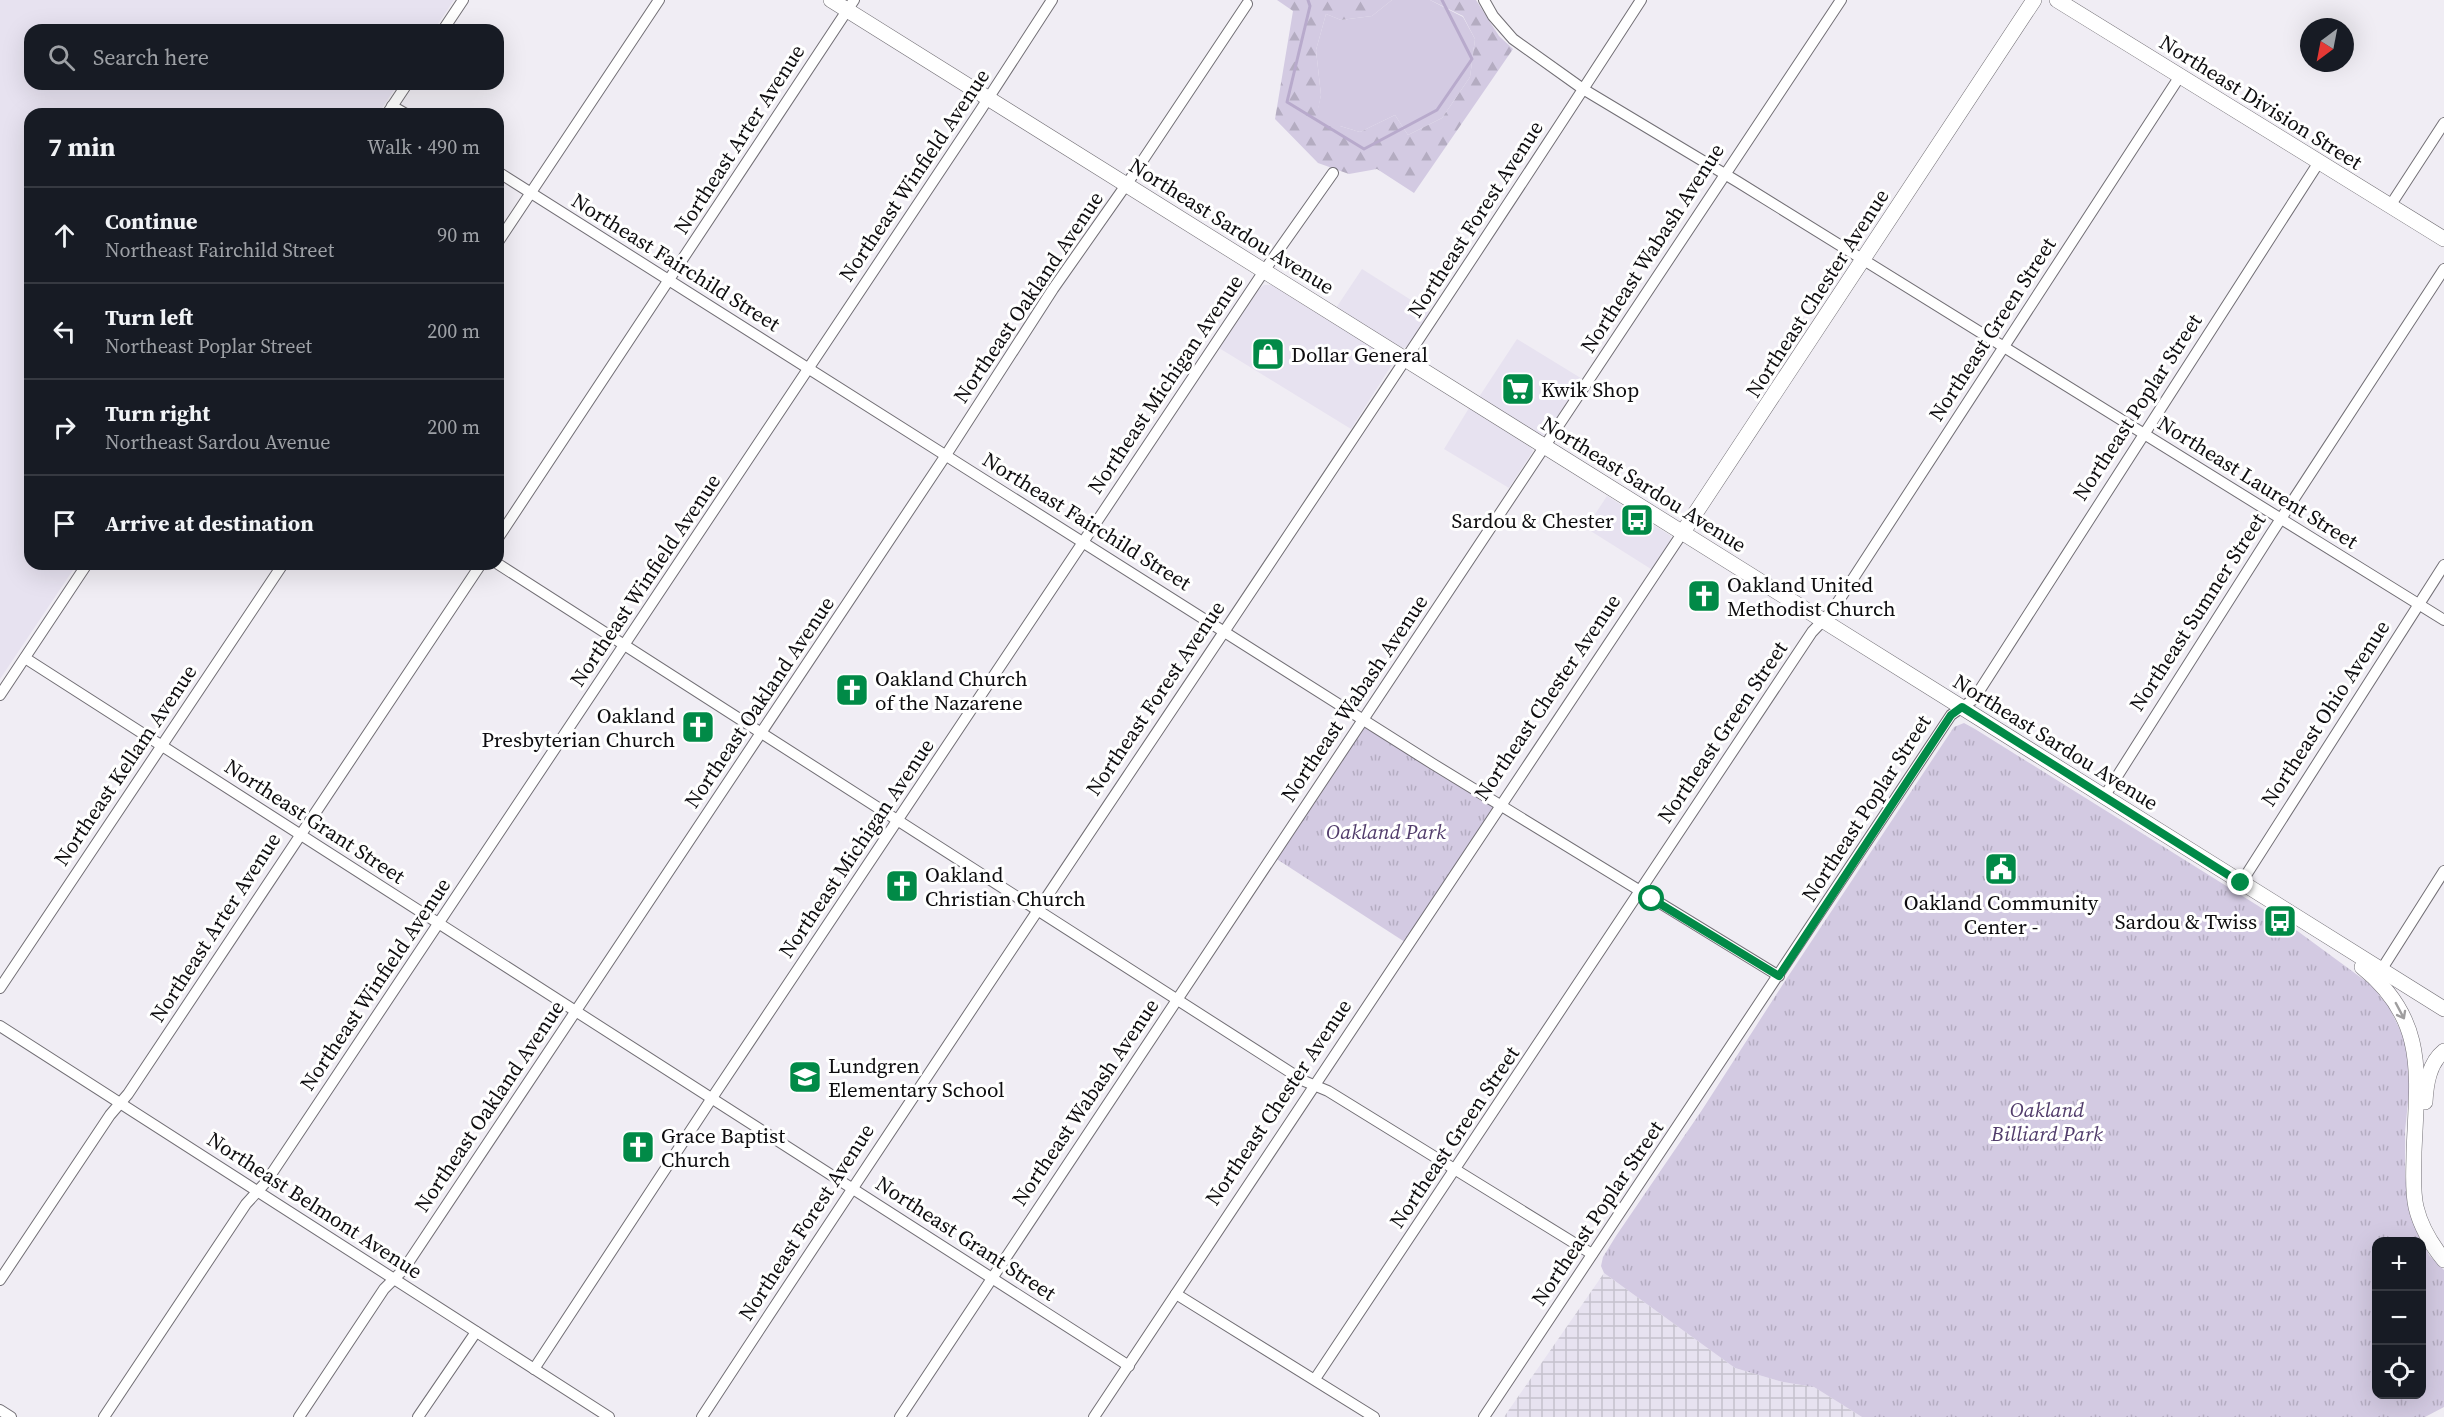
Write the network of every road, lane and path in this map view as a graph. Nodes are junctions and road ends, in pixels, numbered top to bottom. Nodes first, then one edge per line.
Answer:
1 (462, 0) edge
2 (659, 0) edge
3 (831, 0) edge
4 (1052, 0) edge
5 (1484, 0) edge
6 (1641, 0) edge
7 (1841, 0) edge
8 (2034, 0) edge
9 (2057, 0) edge
10 (1247, 4) dead end
11 (850, 5) edge
12 (447, 24) edge
13 (2180, 76) junction
14 (1583, 89) junction
15 (403, 90) edge
16 (989, 99) junction
17 (390, 108) edge
18 (2444, 123) edge
19 (2319, 162) junction
20 (1333, 172) dead end
21 (1724, 174) junction
22 (504, 176) edge
23 (1126, 185) junction
24 (531, 193) junction
25 (2390, 206) junction
26 (504, 233) edge
27 (2444, 239) edge
28 (1863, 260) junction
29 (2444, 268) edge
30 (1264, 271) junction
31 (669, 280) junction
32 (2004, 347) junction
33 (1405, 359) junction
34 (808, 368) junction
35 (2142, 434) junction
36 (1545, 446) junction
37 (946, 455) junction
38 (2281, 519) junction
39 (504, 529) edge
40 (1683, 532) junction
41 (1083, 542) junction
42 (2444, 566) edge
43 (504, 568) edge
44 (83, 570) edge
45 (279, 570) edge
46 (477, 570) edge
47 (2419, 604) junction
48 (1823, 620) junction
49 (2444, 620) edge
50 (1223, 630) junction
51 (625, 646) junction
52 (25, 658) junction
53 (0, 695) edge
54 (1962, 707) junction
55 (1364, 719) junction
56 (761, 734) junction
57 (162, 746) junction
58 (2103, 797) junction
59 (1500, 806) junction
60 (898, 821) junction
61 (299, 834) junction
62 (2444, 871) edge
63 (2241, 883) junction
64 (1639, 891) junction
65 (1036, 910) junction
66 (438, 923) junction
67 (2378, 974) junction
68 (1779, 976) junction
69 (2404, 984) junction
70 (0, 988) edge
71 (1177, 1000) junction
72 (2444, 1000) edge
73 (2444, 1009) edge
74 (576, 1011) junction
75 (0, 1026) edge
76 (2444, 1051) edge
77 (1314, 1085) junction
78 (712, 1098) junction
79 (120, 1103) junction
80 (1456, 1170) junction
81 (851, 1188) junction
82 (257, 1191) junction
83 (2444, 1247) edge
84 (1592, 1254) junction
85 (2444, 1260) edge
86 (992, 1278) junction
87 (394, 1279) junction
88 (0, 1280) edge
89 (1176, 1294) junction
90 (476, 1332) junction
91 (1129, 1366) junction
92 (534, 1369) junction
93 (1315, 1380) junction
94 (0, 1410) edge
95 (11, 1417) edge
96 (104, 1417) edge
97 (299, 1417) edge
98 (418, 1417) edge
99 (609, 1417) edge
100 (702, 1417) edge
101 (900, 1417) edge
102 (1094, 1417) edge
103 (1374, 1417) edge
104 (1484, 1417) edge

1 - 12 street
2 - 24 street
3 - 11 main road, Northeast Sardou Avenue
4 - 16 street, Northeast Winfield Avenue
5 - 14 street, Northeast Laurent Street
6 - 14 street, Northeast Forest Avenue
7 - 21 street, Northeast Wabash Avenue
8 - 28 main road, Northeast Chester Avenue
9 - 13 main road, Northeast Division Street
10 - 23 street, Northeast Oakland Avenue
11 - 16 main road, Northeast Sardou Avenue
11 - 31 street, Northeast Arter Avenue
13 - 19 main road, Northeast Division Street
13 - 32 street, Northeast Green Street
14 - 21 street, Northeast Laurent Street
14 - 33 street, Northeast Forest Avenue
15 - 17 street
16 - 23 main road, Northeast Sardou Avenue
16 - 34 street, Northeast Winfield Avenue
18 - 25 street
19 - 25 main road, Northeast Division Street
19 - 35 street, Northeast Poplar Street
20 - 30 street, Northeast Michigan Avenue
21 - 28 street, Northeast Laurent Street
21 - 36 street, Northeast Wabash Avenue
22 - 24 street, Northeast Fairchild Street
23 - 30 main road, Northeast Sardou Avenue
23 - 37 street, Northeast Oakland Avenue
24 - 26 street
24 - 31 street, Northeast Fairchild Street
25 - 27 main road, Northeast Division Street
28 - 32 street, Northeast Laurent Street
28 - 40 main road, Northeast Chester Avenue
29 - 38 street, Northeast Sumner Street
30 - 33 main road, Northeast Sardou Avenue
30 - 41 street, Northeast Michigan Avenue
31 - 34 street, Northeast Fairchild Street
31 - 39 street, Northeast Arter Avenue
32 - 35 street, Northeast Laurent Street
32 - 48 street, Northeast Green Street
33 - 36 main road, Northeast Sardou Avenue
33 - 50 street, Northeast Forest Avenue
34 - 37 street, Northeast Fairchild Street
34 - 51 street, Northeast Winfield Avenue
35 - 38 street, Northeast Laurent Street
35 - 54 street, Northeast Poplar Street
36 - 40 main road, Northeast Sardou Avenue
36 - 55 street, Northeast Wabash Avenue
37 - 41 street, Northeast Fairchild Street
37 - 56 street, Northeast Oakland Avenue
38 - 47 street, Northeast Laurent Street
38 - 58 street, Northeast Sumner Street
40 - 48 main road, Northeast Sardou Avenue
40 - 59 street, Northeast Chester Avenue
41 - 50 street, Northeast Fairchild Street
41 - 60 street, Northeast Michigan Avenue
42 - 47 street, Northeast Ohio Avenue
43 - 51 street
44 - 52 street
45 - 57 street, Northeast Kellam Avenue
46 - 61 street, Northeast Arter Avenue
47 - 49 street, Northeast Laurent Street
47 - 63 street, Northeast Ohio Avenue
48 - 54 main road, Northeast Sardou Avenue
48 - 64 street, Northeast Green Street
50 - 55 street, Northeast Fairchild Street
50 - 65 street, Northeast Forest Avenue
51 - 56 street
51 - 66 street, Northeast Winfield Avenue
52 - 53 street
52 - 57 street, Northeast Grant Street
54 - 58 main road, Northeast Sardou Avenue
54 - 68 street, Northeast Poplar Street
55 - 59 street, Northeast Fairchild Street
55 - 71 street, Northeast Wabash Avenue
56 - 60 street
56 - 74 street, Northeast Oakland Avenue
57 - 61 street, Northeast Grant Street
57 - 70 street, Northeast Kellam Avenue
58 - 63 main road, Northeast Sardou Avenue
59 - 64 street, Northeast Fairchild Street
59 - 77 street, Northeast Chester Avenue
60 - 65 street
60 - 78 street, Northeast Michigan Avenue
61 - 66 street, Northeast Grant Street
61 - 79 street, Northeast Arter Avenue
62 - 67 street
63 - 67 main road, Northeast Sardou Avenue
64 - 68 street, Northeast Fairchild Street
64 - 80 street, Northeast Green Street
65 - 71 street
65 - 81 street, Northeast Forest Avenue
66 - 74 street, Northeast Grant Street
66 - 82 street, Northeast Winfield Avenue
67 - 69 main road
67 -> 85 main road
68 - 84 street, Northeast Poplar Street
69 - 72 main road
69 - 73 main road
71 - 77 street
71 - 86 street, Northeast Wabash Avenue
74 - 78 street, Northeast Grant Street
74 - 87 street, Northeast Oakland Avenue
75 - 79 street, Northeast Belmont Avenue
76 - 83 main road
77 - 80 street
77 - 89 street, Northeast Chester Avenue
78 - 81 street, Northeast Grant Street
78 - 92 street, Northeast Michigan Avenue
79 - 82 street, Northeast Belmont Avenue
79 - 88 street, Northeast Arter Avenue
80 - 84 street
80 - 93 street, Northeast Green Street
81 - 86 street, Northeast Grant Street
81 - 100 street, Northeast Forest Avenue
82 - 87 street, Northeast Belmont Avenue
82 - 96 street, Northeast Winfield Avenue
84 - 104 street, Northeast Poplar Street
86 - 91 street, Northeast Grant Street
86 - 101 street, Northeast Wabash Avenue
87 - 90 street, Northeast Belmont Avenue
87 - 97 street, Northeast Oakland Avenue
89 - 91 street, Northeast Chester Avenue
89 - 93 street
90 - 92 street, Northeast Belmont Avenue
90 - 98 street
91 - 102 street, Northeast Chester Avenue
92 - 99 street, Northeast Belmont Avenue
93 - 103 street
94 - 95 street

